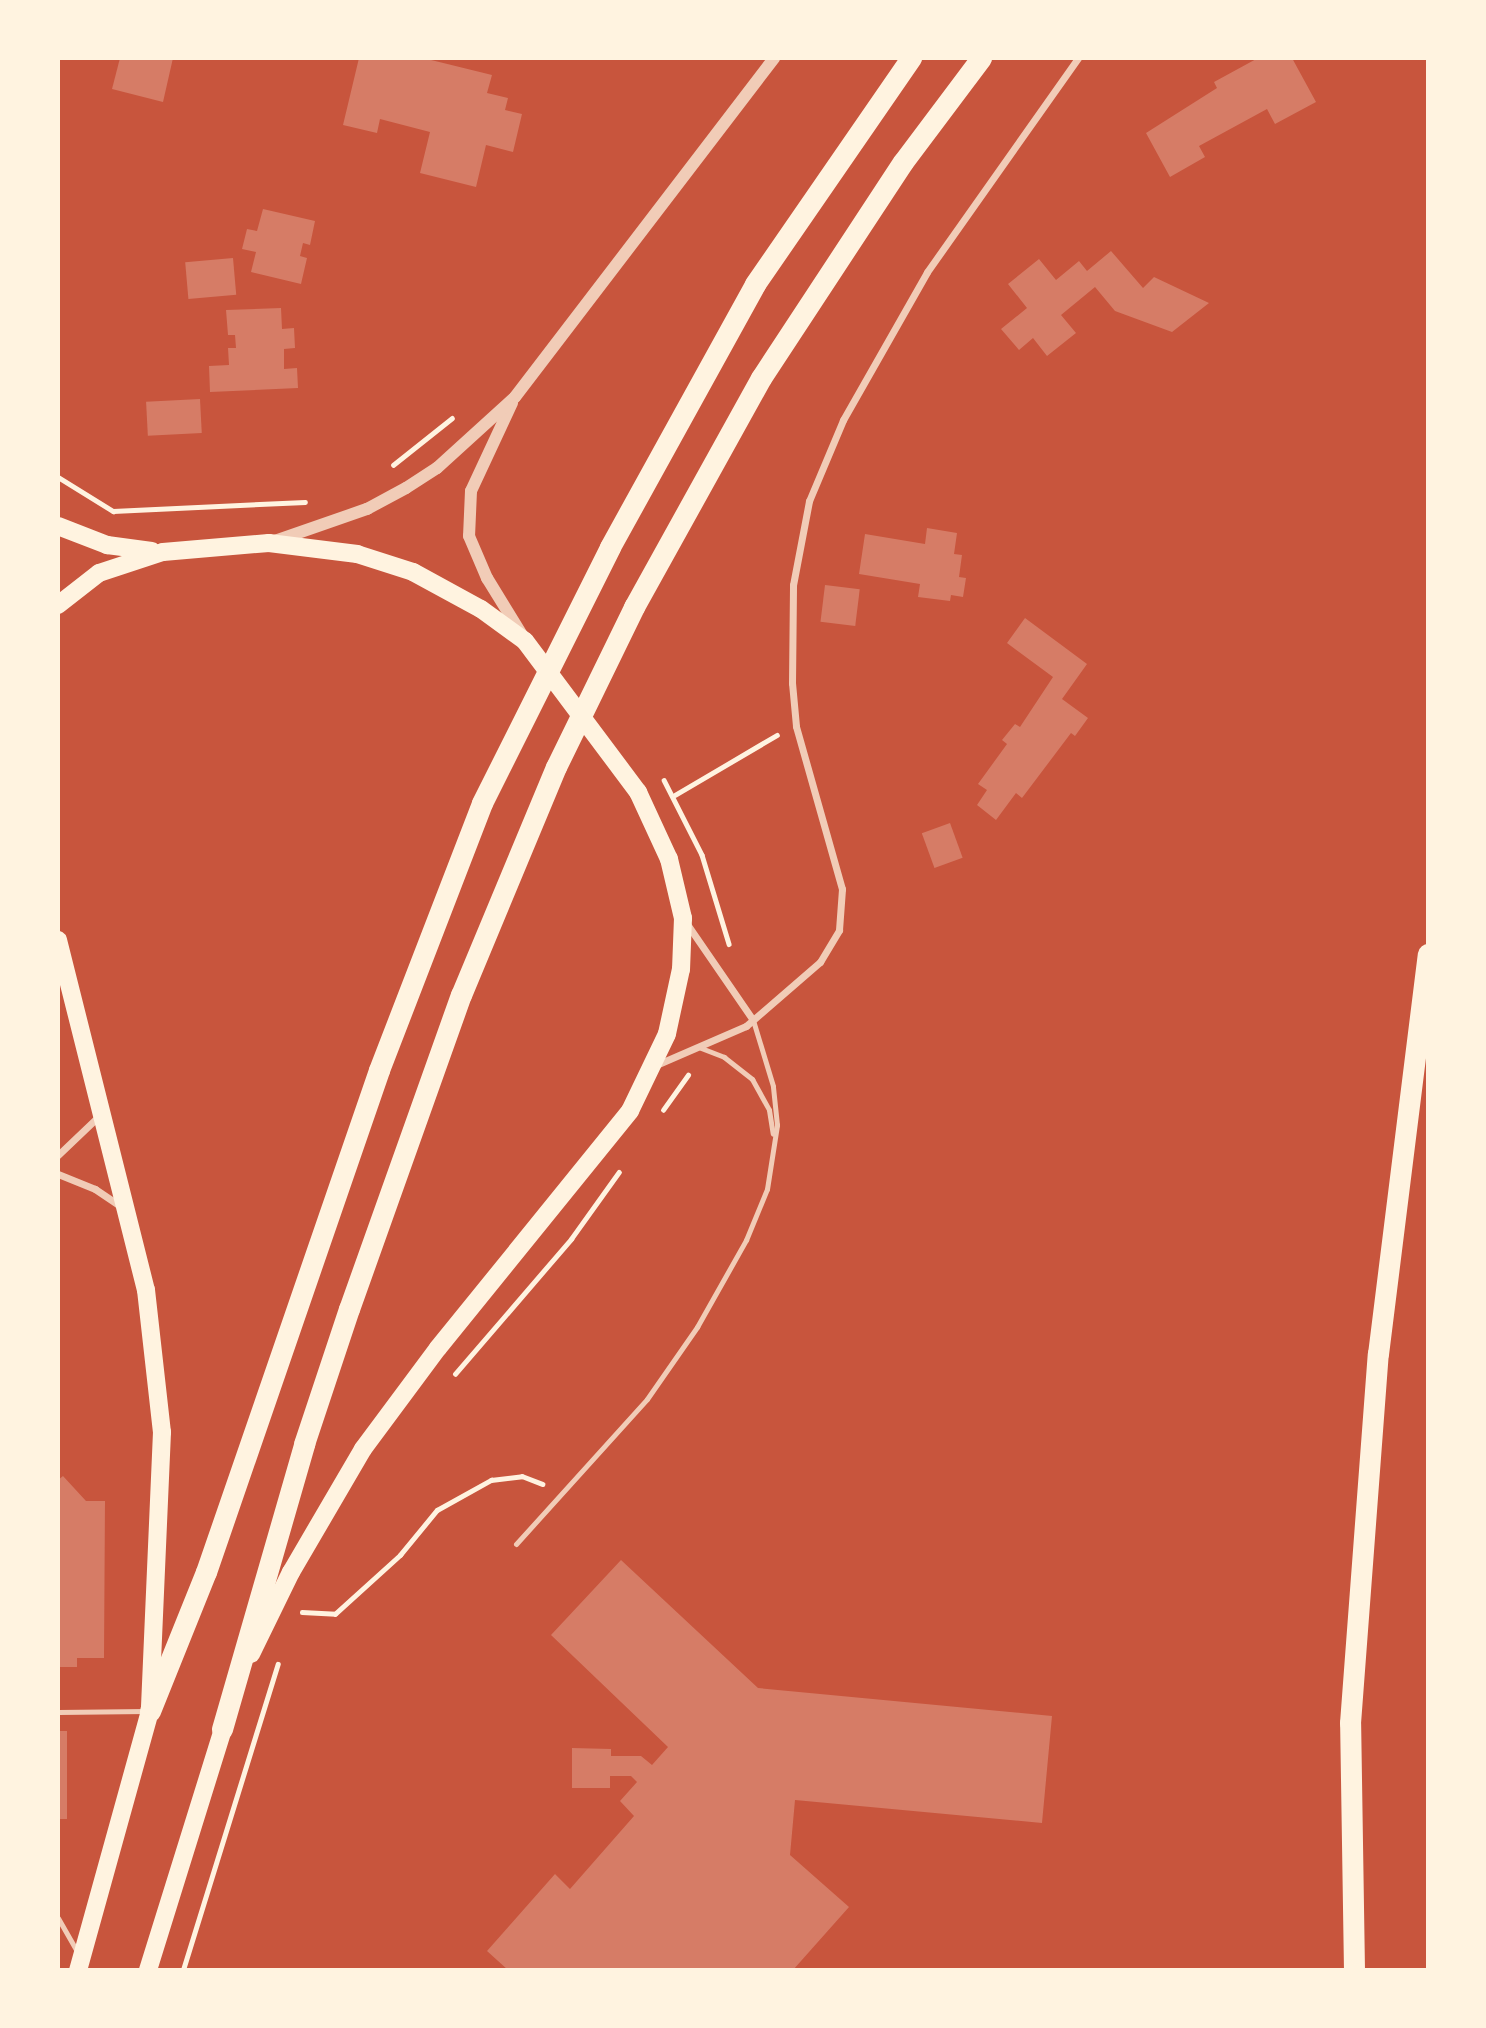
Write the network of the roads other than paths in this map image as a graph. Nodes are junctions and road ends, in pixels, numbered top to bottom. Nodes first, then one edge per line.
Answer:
1 (774, 58) edge
2 (911, 58) edge
3 (981, 58) edge
4 (1078, 58) edge
5 (515, 397) junction
6 (58, 526) edge
7 (269, 543) junction
8 (163, 552) junction
9 (58, 605) edge
10 (525, 641) junction
11 (683, 918) junction
12 (58, 940) edge
13 (1428, 954) edge
14 (753, 1020) junction
15 (701, 1048) junction
16 (656, 1065) junction
17 (103, 1112) junction
18 (774, 1148) junction
19 (58, 1154) edge
20 (58, 1174) edge
21 (129, 1213) junction
22 (516, 1544) dead end
23 (150, 1711) junction
24 (58, 1712) edge
25 (222, 1729) junction
26 (58, 1918) edge
27 (79, 1964) edge
28 (148, 1970) edge
29 (1354, 1970) edge

1 - 5 street
2 - 23 highway
3 - 25 highway
4 - 14 street
5 - 7 street
5 - 10 street
6 - 8 main road
7 - 8 main road
7 - 10 main road
8 - 9 main road
10 - 11 main road
11 - 14 street
11 - 16 main road
12 - 17 main road
13 - 29 highway
14 - 15 street
14 - 18 lane
15 - 16 street
15 - 18 lane
16 - 25 main road
17 - 19 street
17 - 21 main road
18 - 22 lane
20 - 21 street
21 - 23 main road
23 - 24 lane
23 - 27 main road
25 - 28 main road
26 - 27 lane

